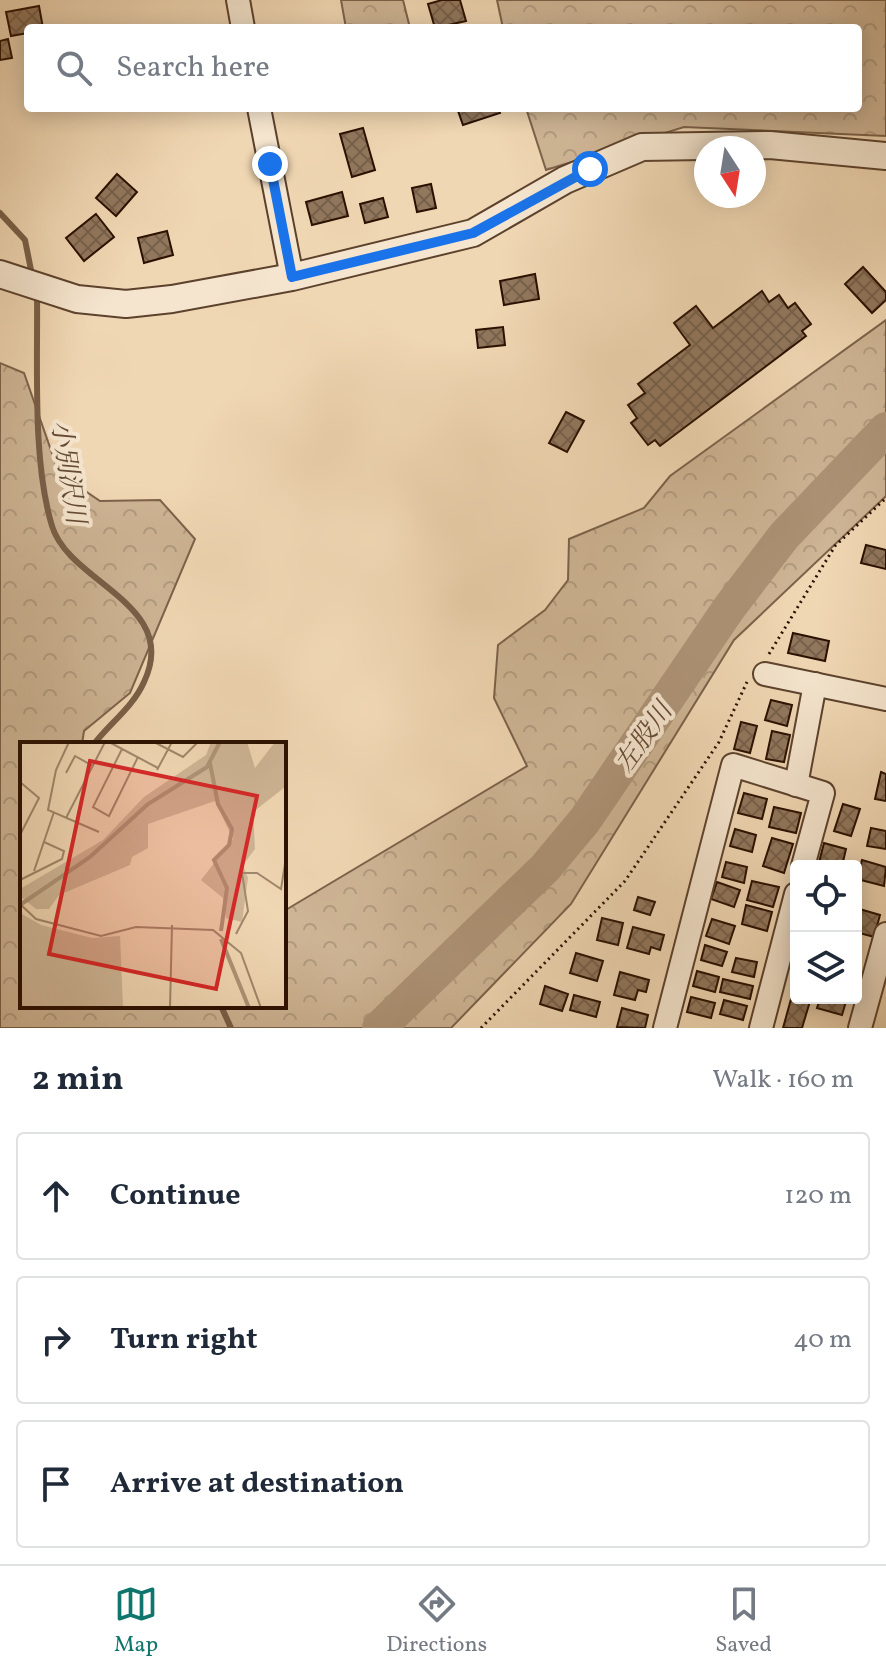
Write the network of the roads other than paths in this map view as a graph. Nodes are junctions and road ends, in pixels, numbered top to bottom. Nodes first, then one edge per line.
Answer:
1 (238, 0) edge
2 (242, 24) edge
3 (260, 112) edge
4 (886, 156) edge
5 (0, 274) edge
6 (292, 277) junction
7 (760, 671) road end
8 (815, 684) junction
9 (886, 699) edge
10 (796, 785) junction
11 (805, 860) edge
12 (790, 917) edge
13 (886, 934) edge
14 (877, 1006) edge
15 (665, 1028) edge
16 (761, 1028) edge
17 (860, 1028) edge

1 - 2 street
3 - 6 street
4 - 6 street
5 - 6 street
7 - 8 street
8 - 9 street
8 - 10 street
10 - 11 street
10 - 15 street
12 - 16 street
13 - 14 street
14 - 17 street

